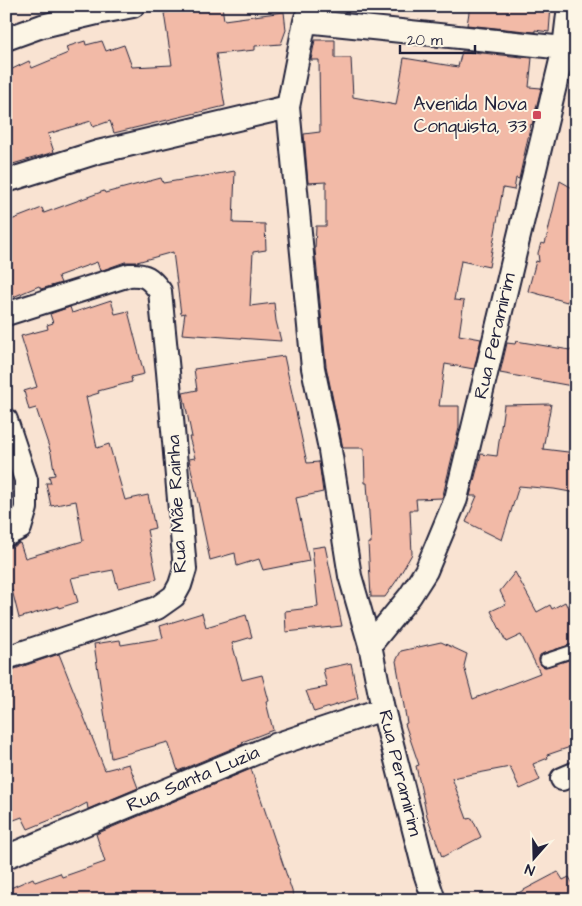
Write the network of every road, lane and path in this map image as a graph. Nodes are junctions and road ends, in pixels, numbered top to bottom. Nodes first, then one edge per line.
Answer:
1 (133, 6) edge
2 (569, 6) edge
3 (307, 14) edge
4 (6, 39) edge
5 (570, 50) edge
6 (288, 107) junction
7 (6, 181) edge
8 (6, 314) edge
9 (6, 420) edge
10 (6, 535) edge
11 (370, 645) junction
12 (576, 650) edge
13 (6, 658) edge
14 (546, 660) dead end
15 (384, 709) junction
16 (6, 857) edge
17 (434, 900) edge

1 - 4 street
2 - 5 street, Rua Peramirim
3 - 5 street
3 - 6 street, Rua Peramirim
5 - 11 street, Rua Peramirim
6 - 7 street
6 - 11 street, Rua Peramirim
8 - 13 street, Rua Mãe Rainha
9 - 10 street
11 - 15 street, Rua Peramirim
12 - 14 lane
15 - 16 street, Rua Santa Luzia
15 - 17 street, Rua Peramirim

